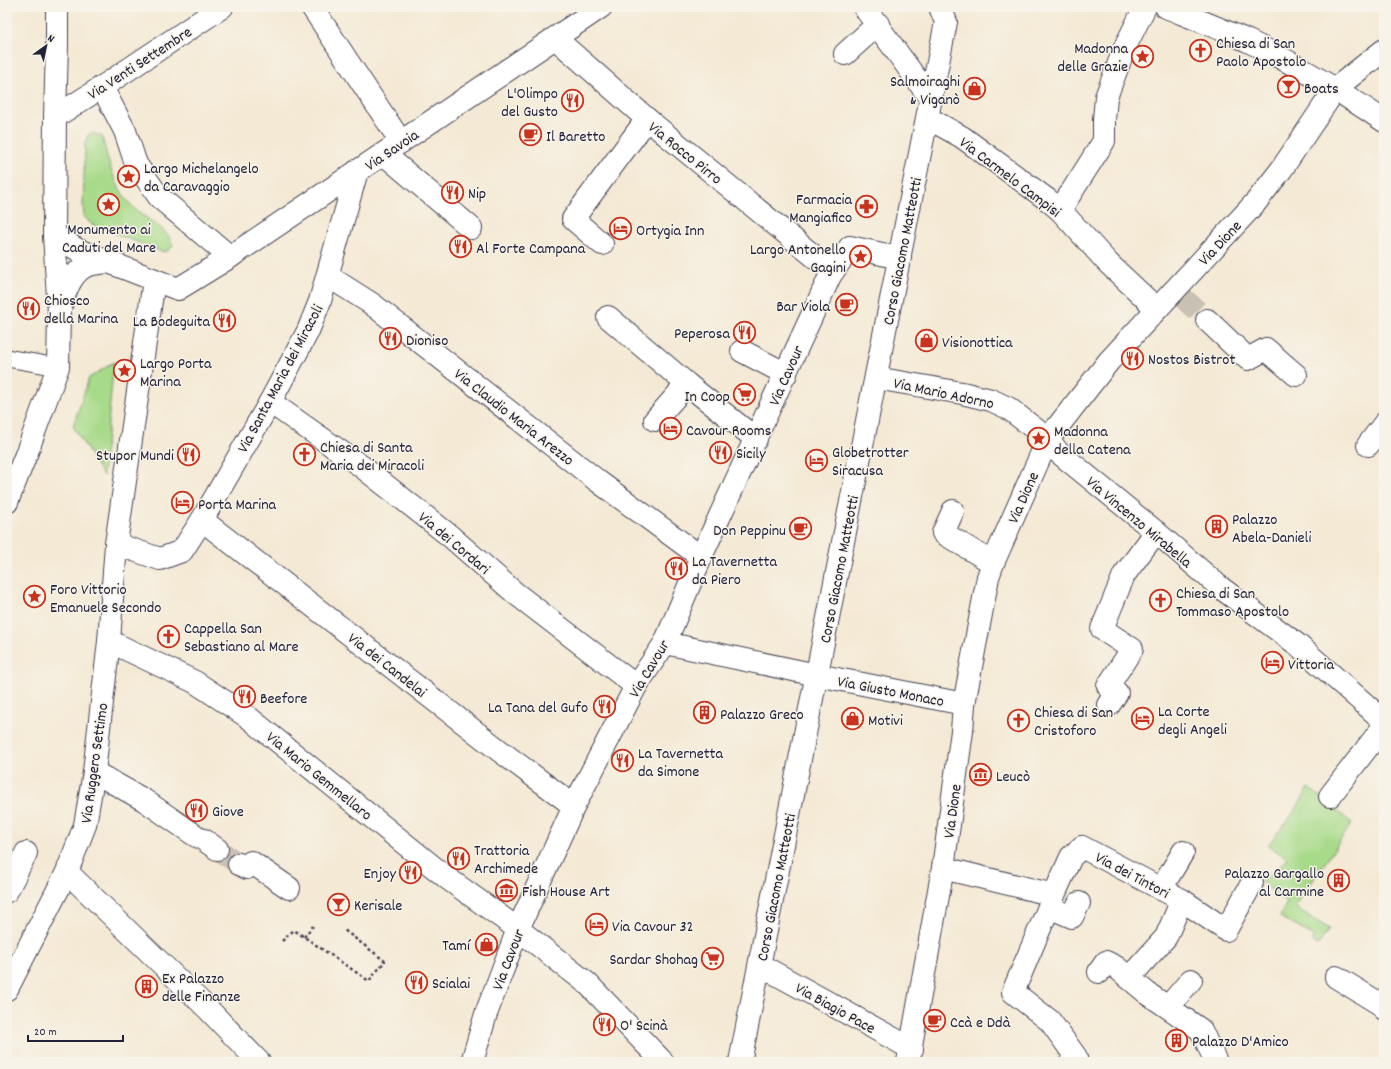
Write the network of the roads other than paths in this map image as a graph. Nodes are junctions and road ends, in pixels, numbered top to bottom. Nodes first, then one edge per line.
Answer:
1 (57, 7) edge
2 (222, 7) edge
3 (312, 7) edge
4 (602, 7) edge
5 (864, 7) edge
6 (940, 7) edge
7 (1145, 7) edge
8 (1166, 7) edge
9 (878, 24) junction
10 (555, 38) junction
11 (1384, 50) edge
12 (845, 54) dead end
13 (102, 87) junction
14 (1336, 88) junction
15 (930, 108) junction
16 (55, 116) junction
17 (647, 119) junction
18 (1384, 121) edge
19 (392, 148) junction
20 (357, 171) junction
21 (1060, 210) junction
22 (471, 228) dead end
23 (54, 235) junction
24 (602, 244) dead end
25 (230, 257) junction
26 (900, 258) junction
27 (108, 262) junction
28 (828, 269) junction
29 (328, 276) junction
30 (154, 280) junction
31 (1156, 309) junction
32 (59, 313) junction
33 (608, 317) dead end
34 (1207, 320) tunnel mouth
35 (742, 351) dead end
36 (7, 358) edge
37 (58, 367) junction
38 (786, 374) junction
39 (1296, 375) dead end
40 (876, 378) junction
41 (687, 384) junction
42 (270, 402) junction
43 (655, 420) dead end
44 (1384, 424) edge
45 (756, 438) junction
46 (1048, 439) junction
47 (1368, 445) dead end
48 (7, 502) edge
49 (953, 511) dead end
50 (202, 520) junction
51 (1156, 532) junction
52 (116, 544) junction
53 (701, 557) junction
54 (993, 563) junction
55 (109, 641) junction
56 (665, 643) junction
57 (817, 675) junction
58 (636, 686) junction
59 (964, 704) junction
60 (1109, 705) dead end
61 (1384, 721) edge
62 (1384, 726) edge
63 (94, 772) junction
64 (1330, 796) dead end
65 (574, 806) junction
66 (206, 842) tunnel mouth
67 (1183, 852) dead end
68 (26, 853) dead end
69 (239, 864) tunnel mouth
70 (943, 868) junction
71 (67, 872) junction
72 (1252, 883) dead end
73 (289, 888) dead end
74 (1161, 889) junction
75 (7, 890) edge
76 (1182, 900) junction
77 (1051, 901) junction
78 (1079, 903) dead end
79 (518, 929) junction
80 (760, 964) junction
81 (1100, 972) dead end
82 (1336, 977) dead end
83 (1129, 978) junction
84 (1191, 980) dead end
85 (7, 989) edge
86 (1168, 1007) junction
87 (1384, 1009) edge
88 (910, 1055) edge
89 (260, 1062) edge
90 (472, 1062) edge
91 (663, 1062) edge
92 (740, 1062) edge
93 (1071, 1062) edge
94 (1216, 1062) edge

1 - 16 street
2 - 13 street, Via Venti Settembre
3 - 19 street
4 - 10 street, Via Savoia
5 - 9 street
6 - 15 street, Corso Giacomo Matteotti
7 - 21 street
8 - 14 street
9 - 12 street
9 - 15 street
10 - 17 street, Via Rocco Pirro
10 - 19 street, Via Savoia
11 - 14 street, Via Dione
13 - 16 street, Via Venti Settembre
13 - 25 street
14 - 18 street
14 - 31 street, Via Dione
15 - 21 street, Via Carmelo Campisi
15 - 26 street, Corso Giacomo Matteotti
16 - 23 street
17 - 24 street
17 - 28 street, Via Rocco Pirro
19 - 20 street, Via Savoia
19 - 22 street
20 - 25 street, Via Savoia
20 - 29 street, Via Santa Maria dei Miracoli
21 - 31 street, Via Carmelo Campisi
23 - 27 street
23 - 32 street
25 - 30 street, Via Savoia
26 - 28 street, Via Cavour
26 - 40 street, Corso Giacomo Matteotti
27 - 30 street
27 - 32 street
28 - 38 street, Via Cavour
29 - 42 street, Via Santa Maria dei Miracoli
29 - 53 street, Via Claudio Maria Arezzo
30 - 52 street, Via Ruggero Settimo
31 - 46 street, Via Dione
32 - 37 street
33 - 41 street
34 - 39 street
35 - 38 street
36 - 37 lane
37 - 48 street
38 - 45 street, Via Cavour
40 - 46 street, Via Mario Adorno
40 - 57 street, Corso Giacomo Matteotti
41 - 43 street
41 - 45 street
42 - 50 street, Via Santa Maria dei Miracoli
42 - 58 street, Via dei Cordari
44 - 47 street
45 - 53 street, Via Cavour
46 - 51 street, Via Vincenzo Mirabella
46 - 54 street, Via Dione
49 - 54 street
50 - 52 street, Via Santa Maria dei Miracoli
50 - 65 street, Via dei Candelai
51 - 60 street
51 - 61 street, Via Vincenzo Mirabella
52 - 55 street, Via Ruggero Settimo
53 - 56 street, Via Cavour
54 - 59 street, Via Dione
55 - 63 street, Via Ruggero Settimo
55 - 79 street, Via Mario Gemmellaro
56 - 57 street, Via Giusto Monaco
56 - 58 street, Via Cavour
57 - 59 street, Via Giusto Monaco
57 - 80 street, Corso Giacomo Matteotti
58 - 65 street, Via Cavour
59 - 70 street, Via Dione
62 - 64 street
63 - 66 street
63 - 71 street, Via Ruggero Settimo
65 - 79 street, Via Cavour
67 - 74 street
68 - 75 street
69 - 73 street
70 - 77 street
70 - 88 street, Via Dione
71 - 85 street, Via Ruggero Settimo
71 - 89 street
72 - 76 street
74 - 76 street, Via dei Tintori
74 - 77 street, Via dei Tintori
76 - 83 street, Via dei Tintori
77 - 78 street
77 - 93 street
79 - 90 street, Via Cavour
79 - 91 street, Via Mario Gemmellaro
80 - 88 street, Via Biagio Pace
80 - 92 street, Corso Giacomo Matteotti
81 - 83 street
82 - 87 street
83 - 86 street
84 - 86 street
86 - 94 street

